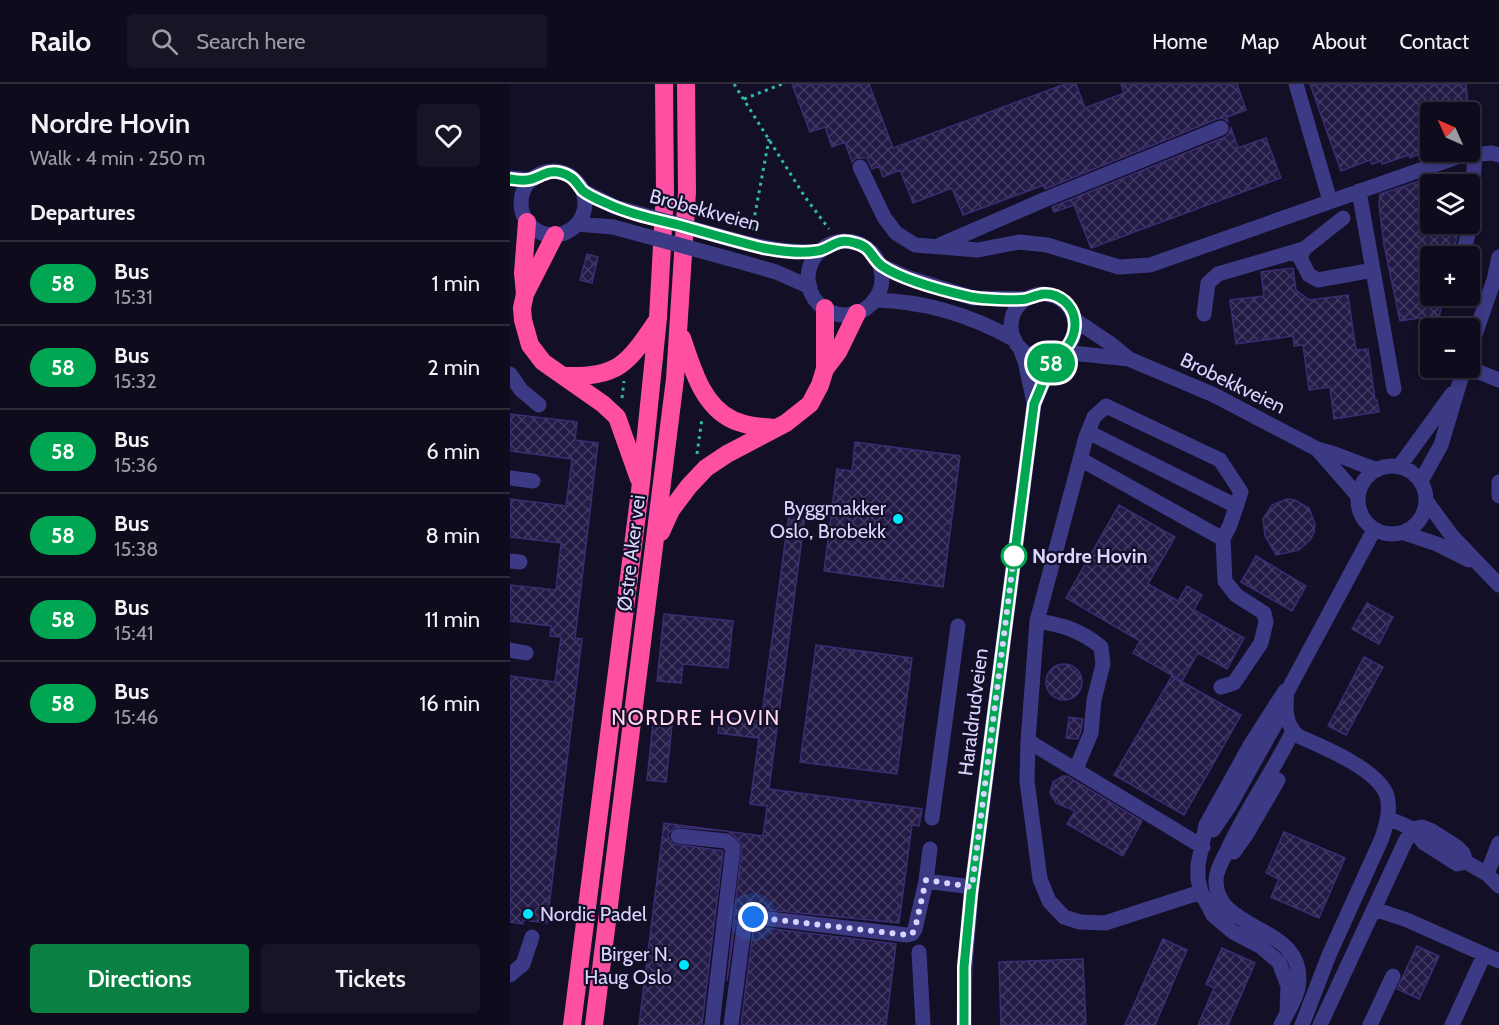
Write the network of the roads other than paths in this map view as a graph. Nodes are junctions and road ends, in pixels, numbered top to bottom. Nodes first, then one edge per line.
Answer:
1 (664, 84) edge
2 (686, 84) edge
3 (1296, 84) edge
4 (1221, 128) dead end
5 (1480, 154) edge
6 (1499, 155) edge
7 (1442, 162) edge
8 (1474, 162) edge
9 (860, 167) dead end
10 (510, 178) edge
11 (532, 180) junction
12 (583, 190) junction
13 (1359, 190) junction
14 (1330, 201) junction
15 (520, 211) edge
16 (1343, 218) dead end
17 (577, 224) junction
18 (555, 235) junction
19 (1465, 246) edge
20 (937, 247) junction
21 (1304, 249) junction
22 (820, 251) junction
23 (1499, 257) edge
24 (880, 265) junction
25 (1373, 270) junction
26 (810, 287) junction
27 (525, 294) junction
28 (1026, 299) junction
29 (874, 300) junction
30 (825, 309) junction
31 (857, 313) junction
32 (1204, 314) dead end
33 (658, 318) junction
34 (1075, 320) junction
35 (1480, 320) edge
36 (679, 329) junction
37 (1017, 344) junction
38 (1058, 354) junction
39 (1129, 359) junction
40 (825, 369) junction
41 (1480, 372) edge
42 (510, 374) edge
43 (565, 376) junction
44 (1460, 378) edge
45 (1499, 380) edge
46 (1457, 387) junction
47 (1394, 389) dead end
48 (1034, 404) junction
49 (538, 405) dead end
50 (775, 428) junction
51 (1088, 432) junction
52 (1317, 449) junction
53 (1080, 459) junction
54 (1399, 467) junction
55 (1377, 470) junction
56 (510, 478) edge
57 (533, 481) dead end
58 (1421, 481) junction
59 (1499, 482) edge
60 (641, 483) junction
61 (1358, 496) junction
62 (1499, 496) edge
63 (1427, 502) junction
64 (1236, 506) junction
65 (1374, 530) junction
66 (1404, 533) junction
67 (1223, 539) junction
68 (655, 544) junction
69 (1477, 564) junction
70 (1499, 585) edge
71 (1037, 621) junction
72 (958, 626) dead end
73 (510, 650) edge
74 (526, 653) dead end
75 (1292, 680) junction
76 (1221, 687) dead end
77 (1285, 706) junction
78 (1295, 733) junction
79 (1028, 741) junction
80 (1076, 769) junction
81 (932, 818) dead end
82 (1388, 818) junction
83 (1413, 829) junction
84 (678, 836) dead end
85 (1499, 843) edge
86 (1203, 847) junction
87 (930, 849) dead end
88 (1487, 874) junction
89 (926, 880) junction
90 (1499, 886) edge
91 (972, 887) junction
92 (1201, 892) junction
93 (1374, 909) junction
94 (532, 937) dead end
95 (919, 951) dead end
96 (1492, 958) edge
97 (510, 975) edge
98 (1393, 976) dead end
99 (1284, 1019) edge
100 (570, 1022) edge
101 (594, 1025) edge
102 (712, 1025) edge
103 (731, 1025) edge
104 (923, 1025) edge
105 (964, 1025) edge
106 (1302, 1025) edge
107 (1320, 1025) edge
108 (1370, 1025) edge
109 (1452, 1025) edge

1 - 33 highway, Østre Aker vei
2 - 36 highway, Østre Aker vei
3 - 14 street
4 - 20 street
5 - 6 street
7 - 13 street
8 - 19 street
9 - 20 street
10 - 11 street
11 - 12 street
11 - 15 street
12 - 17 street
12 - 22 street, Brobekkveien, bridge
13 - 14 street
13 - 25 street
14 - 20 street
15 - 18 street
15 - 27 highway
16 - 21 street
17 - 18 street
17 - 26 street, Brobekkveien, bridge
18 - 27 highway
21 - 25 street
21 - 32 street
22 - 24 street
22 - 26 street
23 - 35 street
24 - 28 street
24 - 29 street
25 - 47 street
26 - 30 street
27 - 43 highway
28 - 34 street
28 - 37 street
29 - 31 street
29 - 37 street
30 - 31 street
30 - 40 highway
31 - 40 highway
33 - 43 highway
33 - 60 highway, Østre Aker vei
34 - 38 street
34 - 39 street, Brobekkveien
36 - 50 highway
36 - 68 highway, Østre Aker vei
37 - 38 street
37 - 48 street, Haraldrudveien
38 - 39 street, Brobekkveien
38 - 48 street, Haraldrudveien
39 - 52 street, Brobekkveien
40 - 50 highway
41 - 45 street
42 - 49 street
43 - 60 highway
44 - 46 street
46 - 54 street
46 - 58 street
48 - 91 street, Haraldrudveien
50 - 68 highway
51 - 53 street
51 - 64 street
51 - 64 street
52 - 55 street, Brobekkveien
52 - 61 street, Brobekkveien
53 - 67 street
53 - 71 street
54 - 55 street
54 - 58 street
55 - 61 street
56 - 57 street
58 - 63 street
59 - 62 street
60 - 100 highway, Østre Aker vei
61 - 65 street
63 - 66 street
63 - 69 street
64 - 67 street
65 - 66 street
65 - 75 street
66 - 69 street
67 - 76 street
68 - 101 highway, Østre Aker vei
69 - 70 street
71 - 79 street
71 - 80 street
72 - 81 street
73 - 74 street
75 - 77 street
75 - 86 street
77 - 78 street
77 - 86 street
78 - 82 street
78 - 99 street
79 - 80 street
79 - 92 street
80 - 86 street
82 - 83 street
82 - 106 street
83 - 88 street
83 - 93 street
84 - 102 street
85 - 88 street
86 - 92 street
87 - 89 street
88 - 90 street
89 - 91 street
89 - 103 street
91 - 105 street, Haraldrudveien
92 - 99 street
93 - 96 street
93 - 107 street
94 - 97 street
95 - 104 street
96 - 109 street
98 - 108 street

